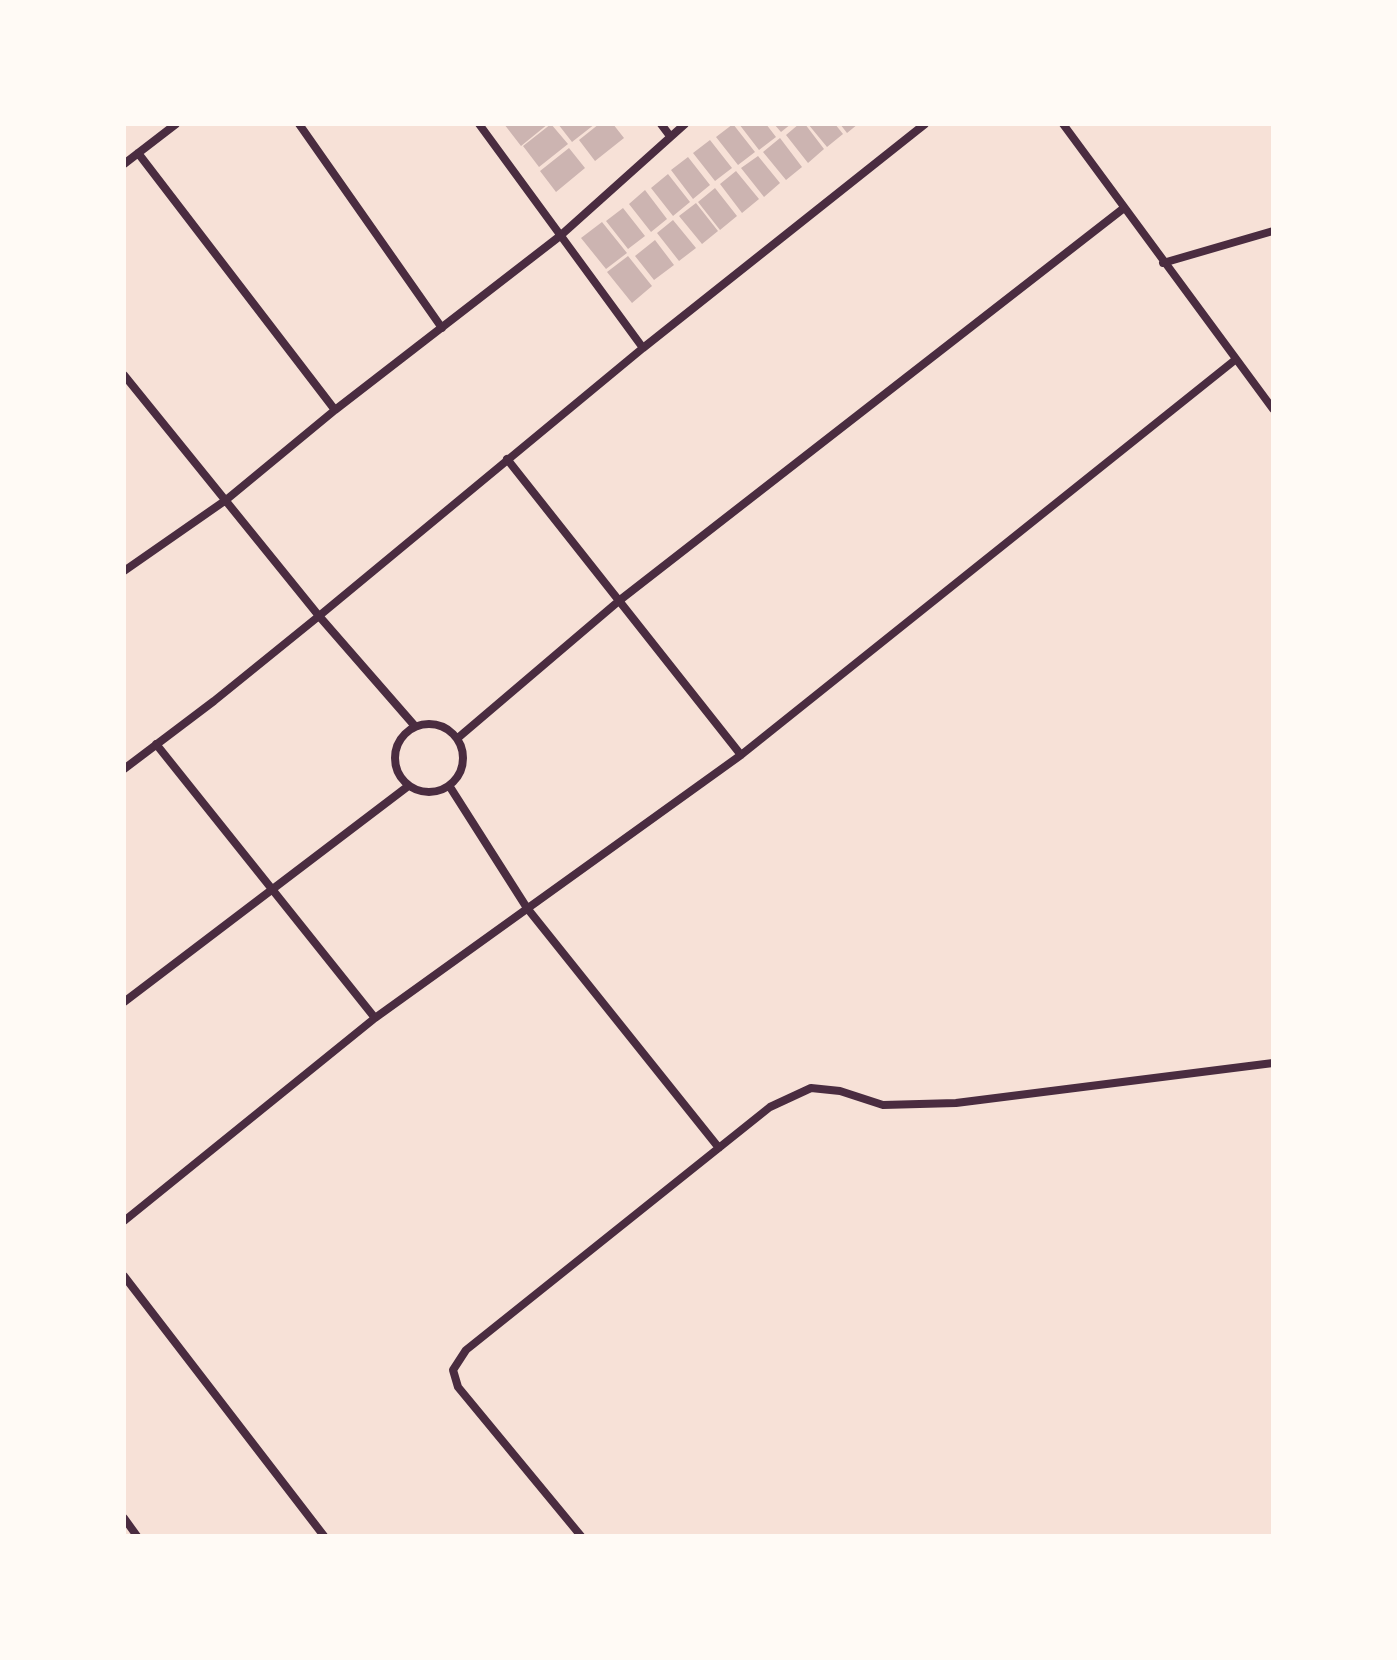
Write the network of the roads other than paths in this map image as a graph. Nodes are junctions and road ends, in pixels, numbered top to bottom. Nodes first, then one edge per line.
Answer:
1 (176, 124) edge
2 (299, 124) edge
3 (479, 124) edge
4 (661, 124) edge
5 (685, 124) edge
6 (925, 124) edge
7 (1063, 124) edge
8 (670, 136) junction
9 (138, 153) junction
10 (124, 164) edge
11 (1124, 208) junction
12 (1273, 231) edge
13 (560, 236) junction
14 (1163, 263) junction
15 (442, 328) junction
16 (643, 348) junction
17 (1235, 360) junction
18 (124, 375) edge
19 (133, 388) junction
20 (124, 394) edge
21 (1273, 409) edge
22 (335, 410) junction
23 (507, 459) junction
24 (226, 500) junction
25 (124, 571) edge
26 (620, 600) junction
27 (319, 616) junction
28 (414, 725) junction
29 (459, 737) junction
30 (156, 744) junction
31 (741, 755) junction
32 (124, 769) edge
33 (407, 787) junction
34 (450, 787) junction
35 (273, 889) junction
36 (527, 908) junction
37 (124, 1002) edge
38 (375, 1018) junction
39 (1273, 1063) edge
40 (719, 1148) junction
41 (124, 1221) edge
42 (124, 1276) edge
43 (124, 1518) edge
44 (137, 1536) edge
45 (324, 1536) edge
46 (581, 1536) edge

1 - 9 street
2 - 15 street
3 - 13 street
4 - 8 street
5 - 8 street
6 - 16 street
7 - 11 street
8 - 13 street
9 - 10 street
9 - 22 street
11 - 14 street
11 - 26 street
12 - 14 street
13 - 15 street
13 - 16 street
14 - 17 street
15 - 22 street
16 - 23 street
17 - 21 street
17 - 31 street
18 - 19 street
19 - 20 street
19 - 24 street
22 - 24 street
23 - 26 street
23 - 27 street
24 - 25 street
24 - 27 street
26 - 29 street
26 - 31 street
27 - 28 street
27 - 30 street
28 - 29 street
28 - 33 street
29 - 34 street
30 - 32 street
30 - 35 street
31 - 36 street
33 - 34 street
33 - 35 street
34 - 36 street
35 - 37 street
35 - 38 street
36 - 38 street
36 - 40 street
38 - 41 street
39 - 40 street
40 - 46 street
42 - 45 street
43 - 44 street

